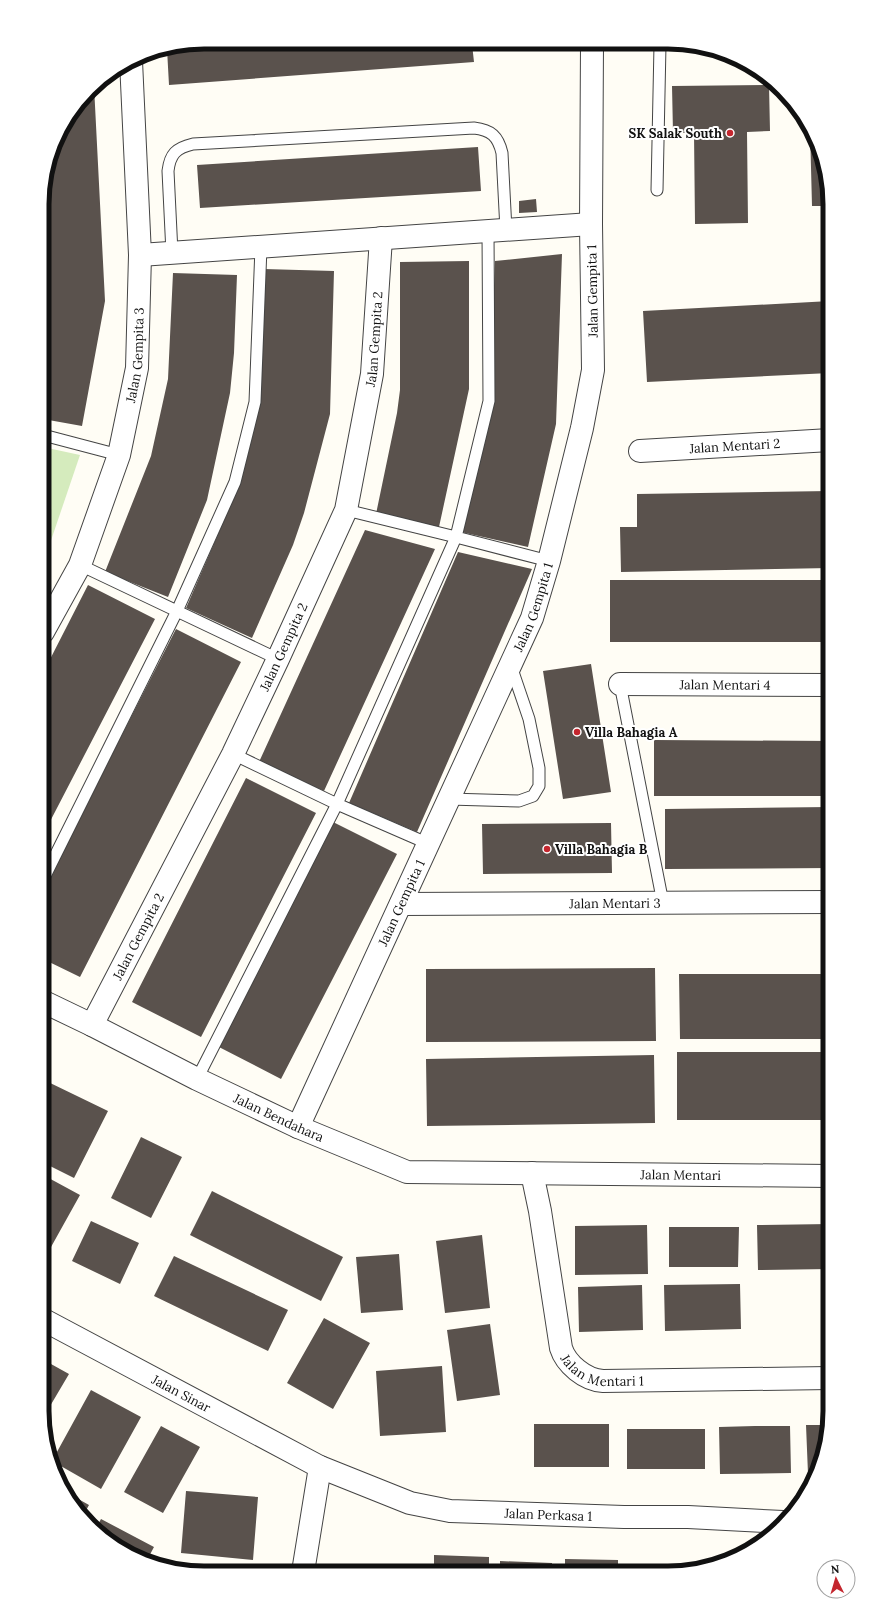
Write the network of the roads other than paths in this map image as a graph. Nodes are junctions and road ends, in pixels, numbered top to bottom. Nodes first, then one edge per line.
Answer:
1 (592, 49) edge
2 (660, 49) edge
3 (131, 67) edge
4 (657, 190) dead end
5 (591, 224) junction
6 (497, 230) junction
7 (381, 238) junction
8 (260, 247) junction
9 (172, 253) junction
10 (140, 255) junction
11 (49, 436) edge
12 (823, 440) edge
13 (640, 452) dead end
14 (119, 455) junction
15 (346, 510) junction
16 (456, 536) junction
17 (549, 561) junction
18 (80, 565) junction
19 (178, 611) junction
20 (49, 621) edge
21 (278, 659) junction
22 (511, 665) junction
23 (620, 684) joint
24 (823, 685) edge
25 (232, 754) junction
26 (449, 799) junction
27 (337, 804) junction
28 (428, 844) junction
29 (49, 868) edge
30 (823, 902) edge
31 (663, 903) junction
32 (401, 904) junction
33 (49, 1004) edge
34 (92, 1025) junction
35 (197, 1079) junction
36 (298, 1127) junction
37 (532, 1173) junction
38 (823, 1176) edge
39 (49, 1323) edge
40 (823, 1378) edge
41 (320, 1467) junction
42 (777, 1522) edge
43 (303, 1566) edge

1 - 5 street, Jalan Gempita 1
2 - 4 lane
3 - 10 street, Jalan Gempita 3
5 - 6 street
5 - 17 street, Jalan Gempita 1
6 - 7 street
6 - 9 lane
6 - 16 lane
7 - 8 street
7 - 15 street, Jalan Gempita 2
8 - 9 street
8 - 19 lane
9 - 10 street
10 - 14 street, Jalan Gempita 3
11 - 14 lane
12 - 13 street, Jalan Mentari 2
14 - 18 street, Jalan Gempita 3
15 - 16 lane
15 - 21 street, Jalan Gempita 2
16 - 17 lane
16 - 27 lane
17 - 22 street, Jalan Gempita 1
18 - 19 lane
18 - 20 street, Jalan Gempita 3
19 - 21 lane
19 - 29 lane
21 - 25 street, Jalan Gempita 2
22 - 26 street, Jalan Gempita 1
22 - 26 lane
23 - 24 street, Jalan Mentari 4
23 - 31 lane
25 - 27 lane
25 - 34 street, Jalan Gempita 2
26 - 28 street, Jalan Gempita 1
27 - 28 lane
27 - 35 lane
28 - 32 street, Jalan Gempita 1
30 - 31 street, Jalan Mentari 3
31 - 32 street, Jalan Mentari 3
32 - 36 street, Jalan Gempita 1
33 - 34 street, Jalan Bendahara
34 - 35 street, Jalan Bendahara
35 - 36 street, Jalan Bendahara
36 - 37 street, Jalan Bendahara
37 - 38 street, Jalan Mentari
37 - 40 street, Jalan Mentari 1
39 - 41 street, Jalan Sinar
41 - 42 street, Jalan Perkasa 1
41 - 43 street

